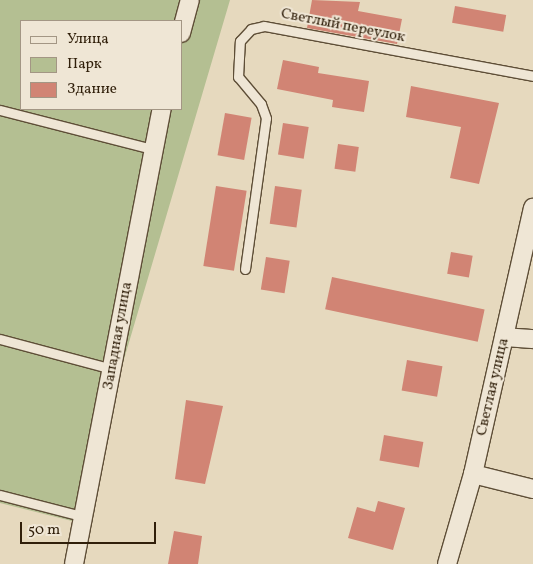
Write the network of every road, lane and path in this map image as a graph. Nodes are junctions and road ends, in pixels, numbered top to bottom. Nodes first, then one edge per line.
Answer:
1 (190, 0) edge
2 (182, 29) edge
3 (533, 76) edge
4 (0, 110) edge
5 (162, 110) edge
6 (152, 149) junction
7 (533, 208) edge
8 (245, 269) dead end
9 (504, 337) junction
10 (0, 339) edge
11 (533, 339) edge
12 (112, 369) junction
13 (473, 474) junction
14 (533, 489) edge
15 (0, 495) edge
16 (85, 517) junction
17 (74, 564) edge
18 (447, 564) edge

1 - 2 street
3 - 8 lane, Светлый переулок
4 - 6 lane
5 - 6 street, Западная улица
6 - 12 street, Западная улица
7 - 9 street, Светлая улица
9 - 11 street
9 - 13 street, Светлая улица
10 - 12 lane
12 - 16 street, Западная улица
13 - 14 street
13 - 18 street, Светлая улица
15 - 16 lane
16 - 17 street, Западная улица

